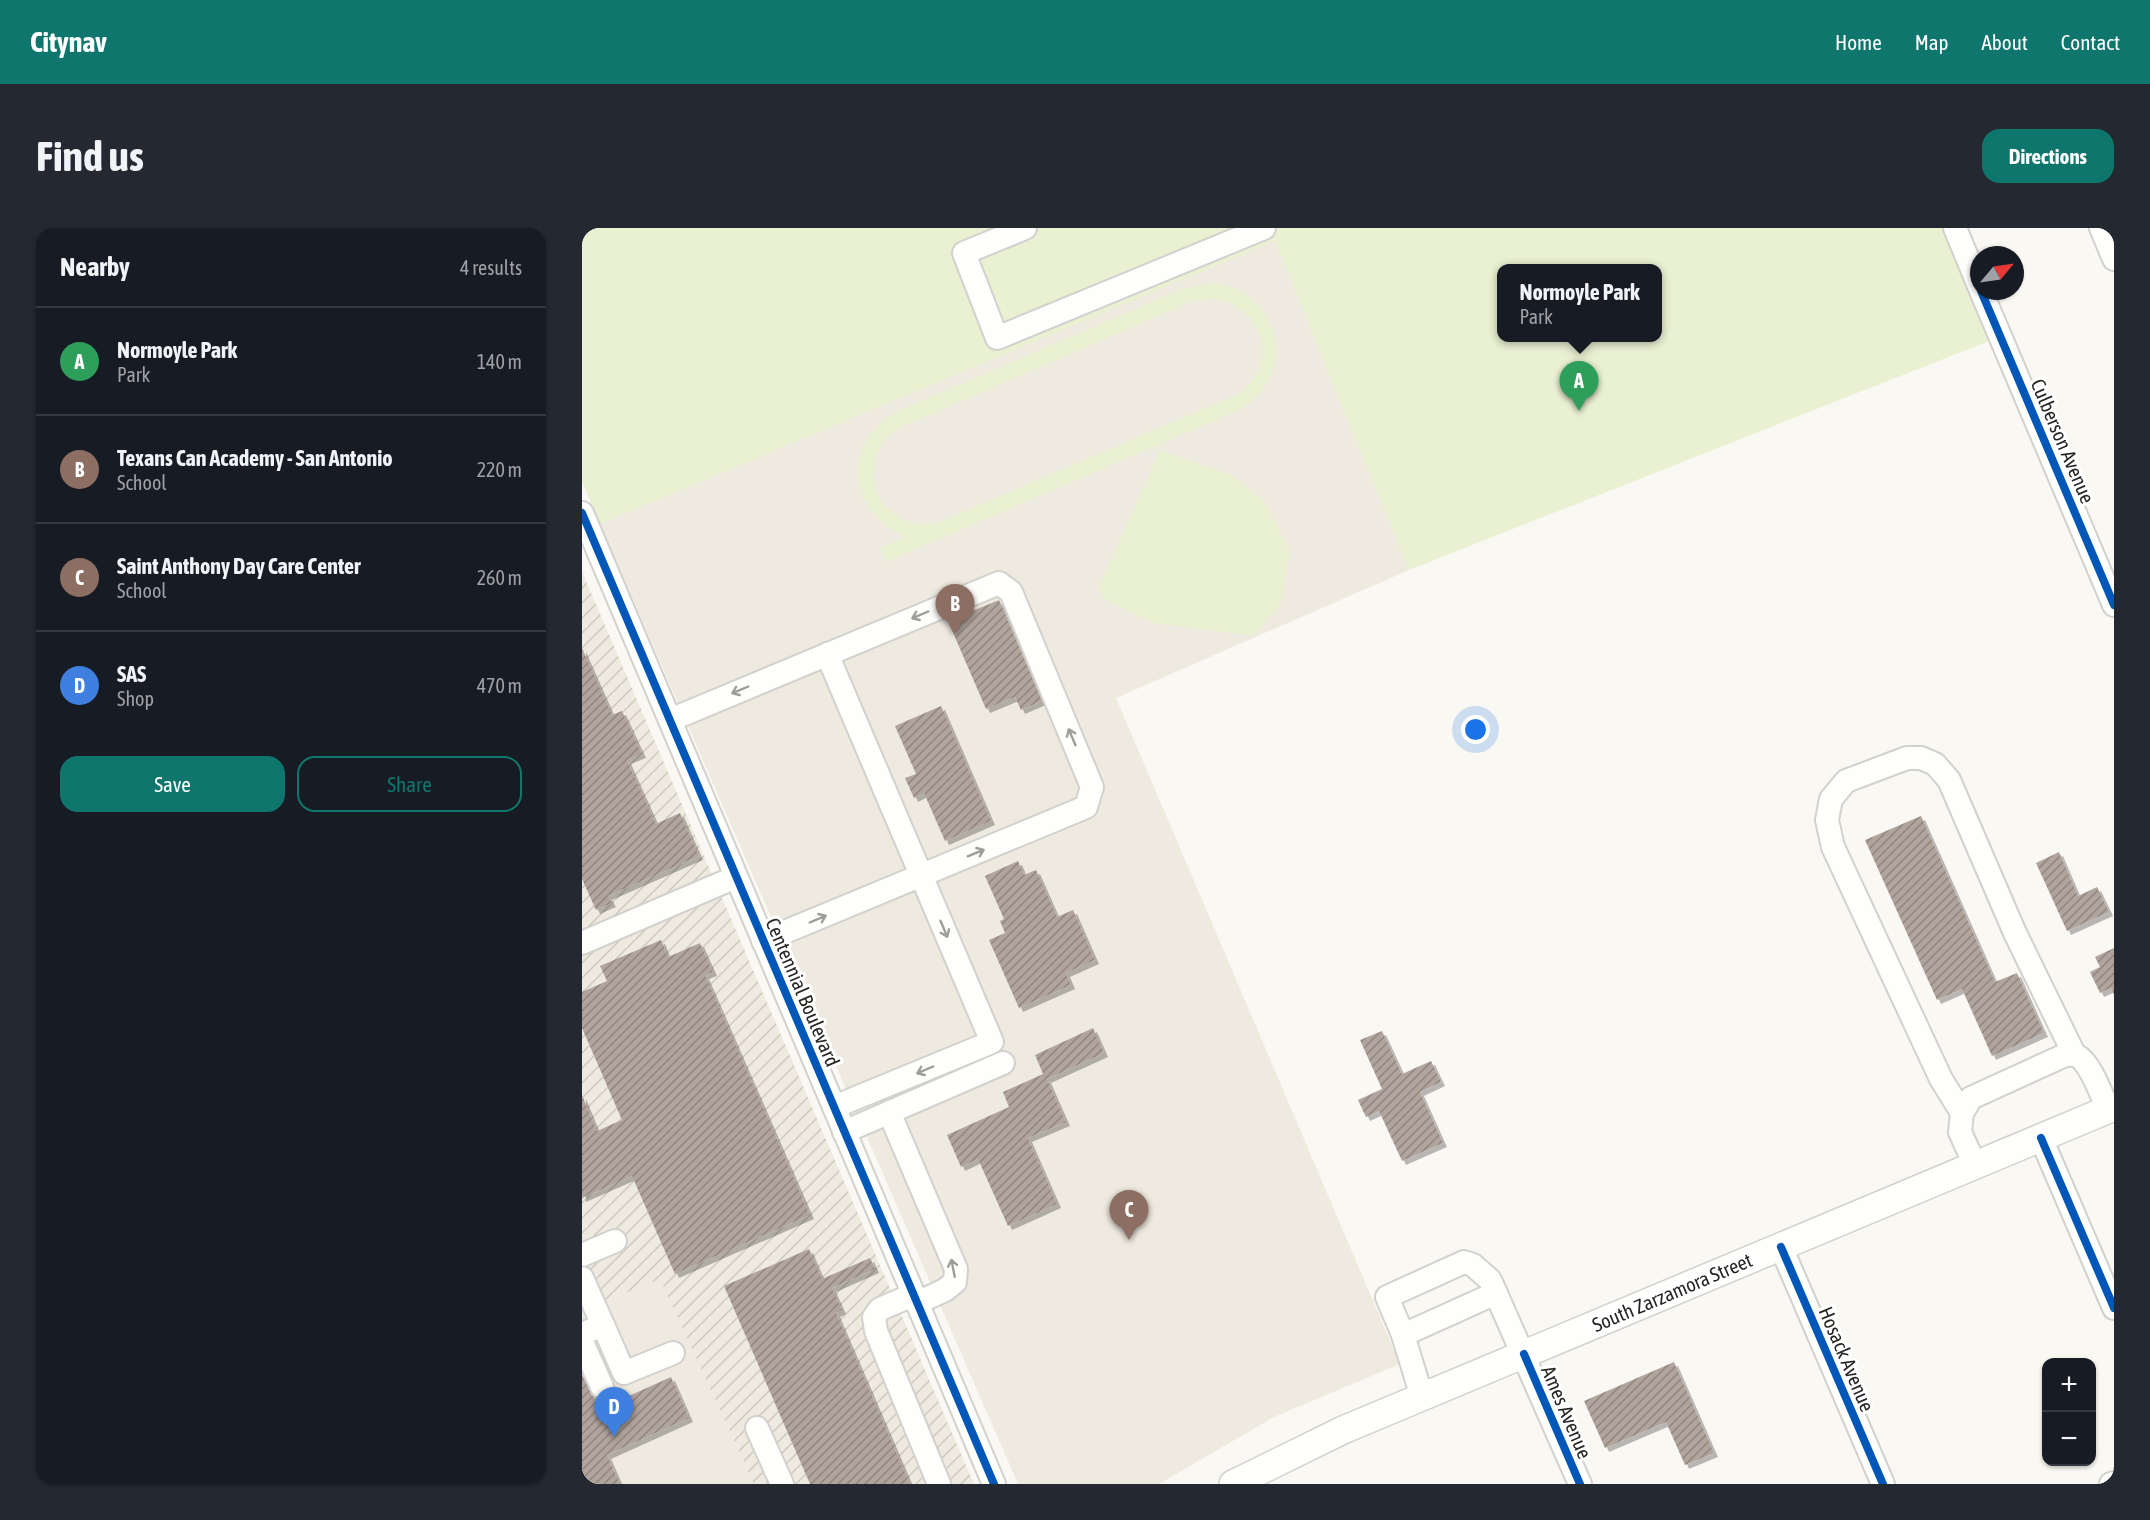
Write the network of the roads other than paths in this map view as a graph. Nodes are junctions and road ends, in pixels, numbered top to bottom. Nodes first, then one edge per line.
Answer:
1 (1025, 228) edge
2 (1264, 228) edge
3 (1955, 228) edge
4 (2101, 228) edge
5 (2114, 259) edge
6 (1970, 264) edge
7 (1985, 300) edge
8 (582, 513) edge
9 (2114, 604) edge
10 (827, 654) junction
11 (670, 720) junction
12 (921, 876) junction
13 (736, 877) junction
14 (764, 941) junction
15 (582, 943) edge
16 (2074, 1054) junction
17 (1003, 1064) dead end
18 (834, 1107) junction
19 (2111, 1108) edge
20 (889, 1112) junction
21 (1962, 1113) junction
22 (844, 1132) junction
23 (2041, 1138) junction
24 (1975, 1166) junction
25 (615, 1241) dead end
26 (1781, 1247) junction
27 (584, 1250) edge
28 (582, 1278) edge
29 (1496, 1293) junction
30 (915, 1299) junction
31 (2114, 1308) edge
32 (603, 1325) junction
33 (582, 1334) edge
34 (1403, 1335) junction
35 (582, 1342) edge
36 (673, 1353) dead end
37 (1524, 1354) junction
38 (602, 1387) dead end
39 (1422, 1396) junction
40 (757, 1428) dead end
41 (1270, 1476) edge
42 (782, 1484) edge
43 (939, 1484) edge
44 (994, 1484) edge
45 (1233, 1484) edge
46 (1580, 1484) edge
47 (1883, 1484) edge

1 - 2 street
3 - 6 street
4 - 5 street
7 - 9 street, Culberson Avenue
8 - 11 street, Centennial Boulevard
10 -> 11 street
10 - 12 street
12 -> 10 street
11 - 13 street, Centennial Boulevard
14 -> 12 street
12 -> 18 street
13 - 14 street, Centennial Boulevard
13 - 15 street
14 - 18 street, Centennial Boulevard
16 - 19 street
16 - 21 street
16 - 21 street
17 - 20 street
18 - 22 street, Centennial Boulevard
19 - 23 main road, South Zarzamora Street
20 - 22 street
30 -> 20 street
21 - 24 street
22 - 30 street, Centennial Boulevard
23 - 24 main road, South Zarzamora Street
23 - 31 street
24 - 26 main road, South Zarzamora Street
25 - 27 street
26 - 37 main road, South Zarzamora Street
26 - 47 street, Hosack Avenue
28 - 32 street
29 - 34 street
29 - 34 street, Ames Avenue
29 - 37 street, Ames Avenue
30 - 43 street
30 - 44 street, Centennial Boulevard
32 - 33 street
32 - 36 street
34 - 39 street
35 - 38 street
37 - 39 main road, South Zarzamora Street
37 - 46 street, Ames Avenue
39 - 41 main road, South Zarzamora Street
40 - 42 street
41 - 45 main road, South Zarzamora Street

